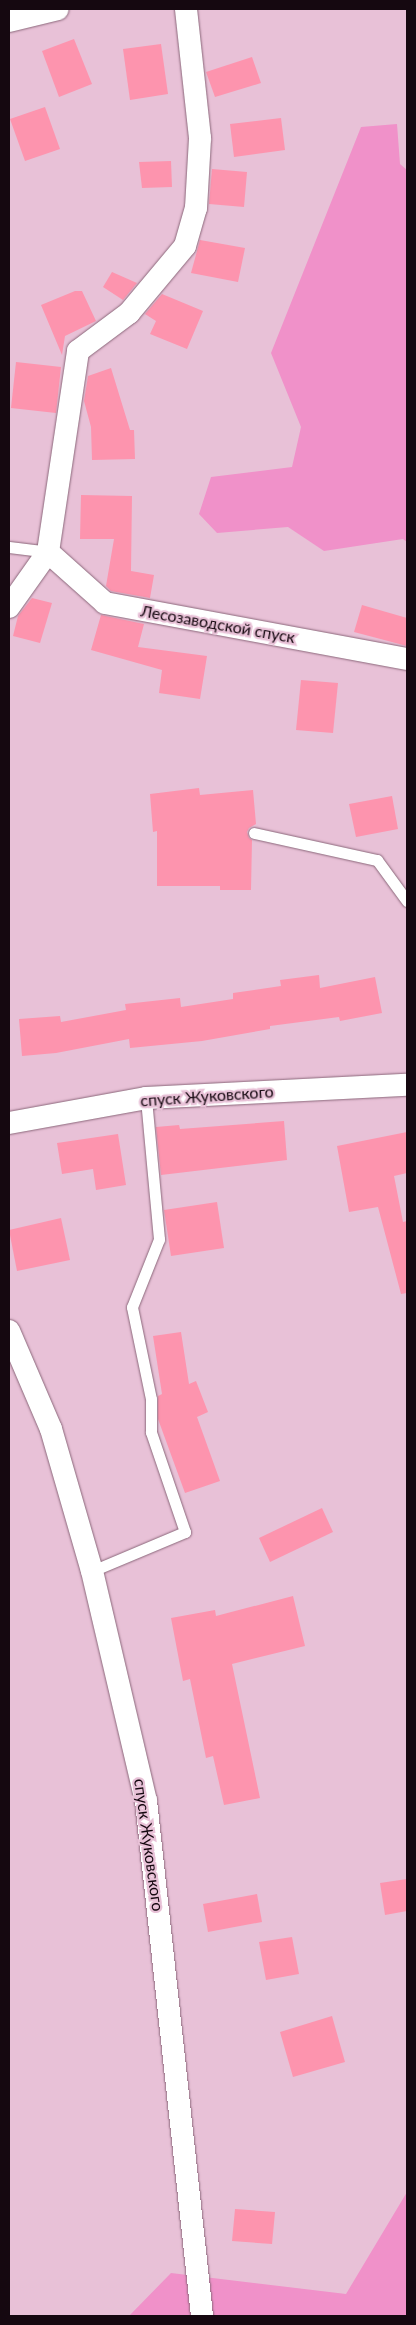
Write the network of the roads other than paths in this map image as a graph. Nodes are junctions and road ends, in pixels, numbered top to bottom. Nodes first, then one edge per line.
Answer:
1 (58, 9) edge
2 (177, 9) edge
3 (186, 9) edge
4 (9, 21) edge
5 (9, 547) edge
6 (48, 552) junction
7 (9, 607) edge
8 (407, 659) edge
9 (254, 833) dead end
10 (407, 900) edge
11 (407, 1085) edge
12 (146, 1098) junction
13 (9, 1122) edge
14 (9, 1331) edge
15 (92, 1571) junction
16 (202, 2316) edge

1 - 4 street
2 - 3 street
3 - 6 street
5 - 6 lane
6 - 7 street
6 - 8 street, Лесозаводской спуск
9 - 10 lane
11 - 12 street, спуск Жуковского
12 - 13 street, спуск Жуковского
12 - 15 lane
14 - 15 street, спуск Жуковского
15 - 16 street, спуск Жуковского

